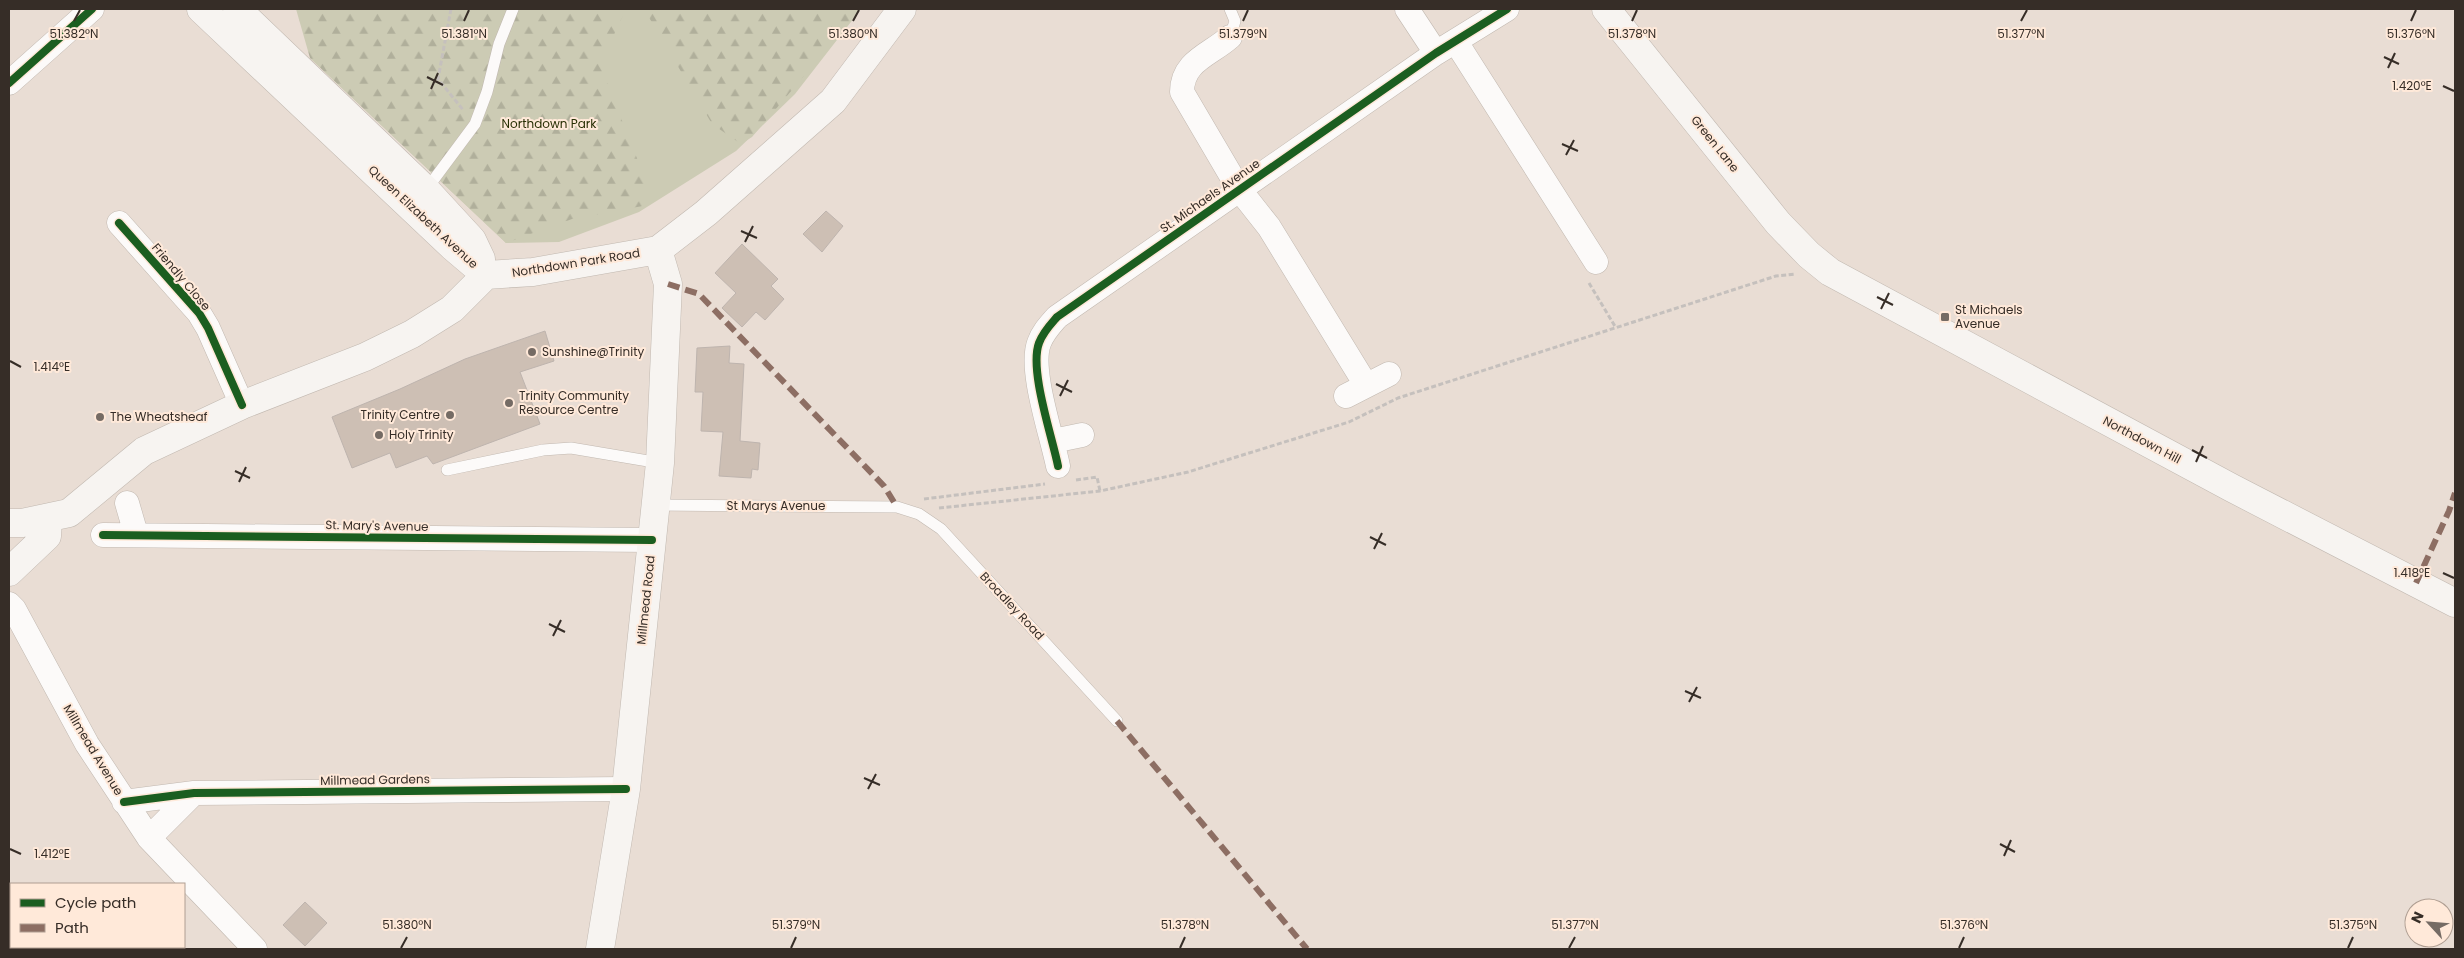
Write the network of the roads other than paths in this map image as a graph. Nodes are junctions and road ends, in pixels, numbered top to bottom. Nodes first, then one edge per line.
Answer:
1 (92, 9) edge
2 (201, 9) edge
3 (237, 9) edge
4 (513, 9) edge
5 (902, 9) edge
6 (1230, 9) edge
7 (1407, 9) edge
8 (1507, 9) edge
9 (1606, 9) edge
10 (1230, 37) joint
11 (1456, 42) junction
12 (1436, 54) junction
13 (9, 83) edge
14 (350, 133) junction
15 (1239, 189) junction
16 (426, 190) junction
17 (119, 223) dead end
18 (658, 250) junction
19 (1596, 262) road end
20 (1830, 272) joint
21 (486, 275) junction
22 (1389, 374) dead end
23 (242, 405) junction
24 (1082, 435) dead end
25 (1053, 441) junction
26 (660, 463) junction
27 (447, 470) dead end
28 (1059, 474) road end
29 (127, 504) dead end
30 (655, 505) junction
31 (897, 507) joint
32 (48, 518) junction
33 (9, 523) edge
34 (136, 534) junction
35 (103, 535) dead end
36 (652, 540) junction
37 (9, 572) edge
38 (2455, 603) edge
39 (9, 604) edge
40 (1117, 721) dead end
41 (626, 789) junction
42 (194, 793) junction
43 (124, 802) junction
44 (149, 838) junction
45 (606, 947) edge
46 (255, 949) edge

1 - 13 street
2 - 14 main road, Queen Elizabeth Avenue
3 - 14 main road, Queen Elizabeth Avenue
4 - 16 lane
5 - 18 main road, Northdown Park Road
6 - 10 lane
7 - 12 street
8 - 11 street, St. Michaels Avenue
9 - 20 main road, Green Lane
10 - 15 street, St. Michaels Avenue
11 - 12 street, St. Michaels Avenue
11 - 19 street
12 - 15 street, St. Michaels Avenue
14 - 16 main road, Queen Elizabeth Avenue
14 - 21 main road, Queen Elizabeth Avenue
15 - 22 street, St. Michaels Avenue
15 - 25 street, St. Michaels Avenue
16 - 21 main road, Queen Elizabeth Avenue
17 - 23 street, Friendly Close
18 - 21 main road, Northdown Park Road
18 - 26 main road, Millmead Road
20 - 38 main road, Northdown Hill
21 - 23 main road
23 - 32 main road
24 - 25 street
25 - 28 street, St. Michaels Avenue
26 - 27 lane
26 - 30 main road, Millmead Road
29 - 34 street
30 - 31 lane, St Marys Avenue
30 - 36 main road, Millmead Road
31 - 40 lane, Broadley Road
32 - 33 main road
32 - 37 main road
34 - 35 street, St. Mary's Avenue
34 - 36 street, St. Mary's Avenue
36 - 41 main road, Millmead Road
39 - 43 street, Millmead Avenue
41 - 42 street, Millmead Gardens
41 - 45 main road, Millmead Road
42 - 43 street, Millmead Gardens
42 - 44 street
43 - 44 street, Millmead Avenue
44 - 46 street, Millmead Avenue

